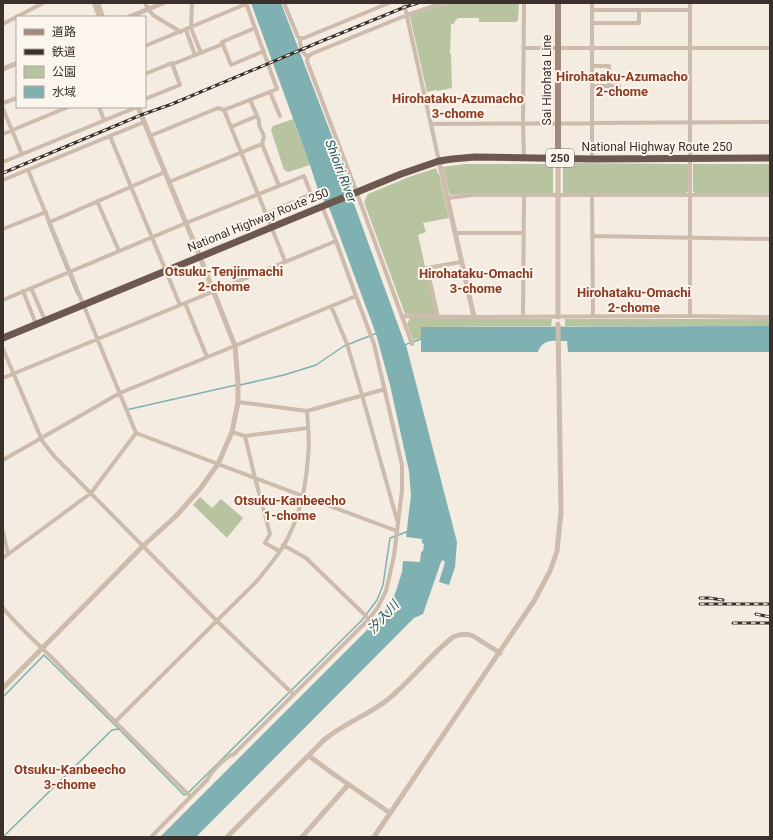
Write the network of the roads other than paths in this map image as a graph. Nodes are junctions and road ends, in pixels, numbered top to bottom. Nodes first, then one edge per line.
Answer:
1 (43, 3) edge
2 (94, 3) edge
3 (98, 3) edge
4 (145, 3) edge
5 (163, 3) edge
6 (192, 3) edge
7 (284, 3) edge
8 (389, 3) edge
9 (404, 3) edge
10 (443, 3) edge
11 (524, 3) edge
12 (558, 3) edge
13 (592, 3) edge
14 (690, 3) edge
15 (38, 4) edge
16 (246, 4) edge
17 (148, 9) junction
18 (592, 10) junction
19 (639, 10) junction
20 (690, 10) junction
21 (407, 15) junction
22 (17, 16) edge
23 (99, 16) edge
24 (103, 16) edge
25 (131, 16) edge
26 (16, 17) edge
27 (592, 23) junction
28 (3, 24) edge
29 (191, 28) junction
30 (255, 28) junction
31 (183, 31) junction
32 (300, 38) junction
33 (223, 44) junction
34 (146, 46) edge
35 (524, 48) junction
36 (558, 48) junction
37 (592, 48) junction
38 (690, 48) junction
39 (770, 48) edge
40 (264, 52) junction
41 (201, 53) junction
42 (196, 55) junction
43 (308, 57) junction
44 (16, 63) edge
45 (173, 64) junction
46 (592, 66) junction
47 (3, 69) edge
48 (146, 74) edge
49 (592, 86) junction
50 (609, 86) junction
51 (619, 86) dead end
52 (270, 92) junction
53 (16, 98) edge
54 (146, 100) edge
55 (250, 100) junction
56 (3, 104) edge
57 (66, 108) edge
58 (99, 108) edge
59 (135, 108) edge
60 (138, 108) edge
61 (3, 109) edge
62 (224, 110) junction
63 (257, 116) junction
64 (280, 116) dead end
65 (104, 120) junction
66 (144, 122) junction
67 (690, 122) junction
68 (770, 122) edge
69 (558, 123) junction
70 (592, 123) junction
71 (431, 124) junction
72 (523, 124) junction
73 (231, 127) junction
74 (12, 130) junction
75 (3, 134) edge
76 (110, 136) junction
77 (150, 136) junction
78 (262, 144) junction
79 (241, 152) junction
80 (22, 154) junction
81 (524, 158) junction
82 (558, 158) junction
83 (690, 158) junction
84 (770, 158) edge
85 (592, 159) junction
86 (3, 162) edge
87 (439, 162) junction
88 (28, 170) junction
89 (165, 172) junction
90 (3, 180) edge
91 (169, 182) junction
92 (279, 186) junction
93 (132, 187) junction
94 (357, 192) junction
95 (258, 194) junction
96 (524, 195) junction
97 (592, 195) junction
98 (690, 195) junction
99 (770, 195) edge
100 (558, 196) junction
101 (448, 198) junction
102 (98, 202) junction
103 (322, 206) junction
104 (46, 212) junction
105 (266, 214) junction
106 (50, 222) junction
107 (186, 223) junction
108 (271, 227) junction
109 (3, 229) edge
110 (456, 233) junction
111 (524, 233) junction
112 (592, 236) junction
113 (152, 238) junction
114 (690, 238) junction
115 (770, 239) edge
116 (336, 241) junction
117 (119, 251) junction
118 (200, 257) junction
119 (285, 261) junction
120 (461, 262) junction
121 (166, 270) junction
122 (70, 272) junction
123 (32, 288) junction
124 (23, 291) junction
125 (213, 291) junction
126 (356, 296) junction
127 (3, 300) edge
128 (182, 304) junction
129 (84, 305) junction
130 (331, 306) junction
131 (402, 316) junction
132 (438, 316) junction
133 (523, 316) junction
134 (593, 316) junction
135 (690, 316) junction
136 (474, 317) junction
137 (558, 317) junction
138 (770, 317) edge
139 (45, 320) junction
140 (36, 324) junction
141 (558, 324) joint
142 (3, 338) edge
143 (98, 339) junction
144 (411, 343) dead end
145 (235, 346) junction
146 (3, 349) edge
147 (207, 357) junction
148 (14, 374) junction
149 (3, 378) edge
150 (385, 389) junction
151 (120, 393) junction
152 (362, 395) junction
153 (238, 402) junction
154 (307, 411) junction
155 (308, 428) junction
156 (232, 432) junction
157 (136, 433) junction
158 (246, 436) junction
159 (41, 438) junction
160 (3, 460) edge
161 (218, 464) junction
162 (255, 478) junction
163 (91, 493) junction
164 (303, 496) junction
165 (398, 523) junction
166 (397, 531) junction
167 (3, 532) edge
168 (4, 540) edge
169 (283, 545) junction
170 (143, 546) junction
171 (279, 551) junction
172 (8, 554) junction
173 (3, 558) edge
174 (3, 608) edge
175 (369, 619) junction
176 (217, 621) junction
177 (42, 648) junction
178 (500, 653) junction
179 (3, 688) edge
180 (293, 694) junction
181 (115, 722) junction
182 (309, 756) junction
183 (348, 785) junction
184 (191, 797) junction
185 (390, 813) junction
186 (151, 837) edge
187 (227, 837) edge
188 (302, 837) edge
189 (374, 837) edge

1 - 15 street
2 - 23 street
3 - 24 street
4 - 17 street
5 - 17 street
6 - 29 street
7 - 32 street
8 - 32 street
9 - 21 street
10 - 21 street
11 - 35 street
12 - 36 main road, Sai Hirohata Line
13 - 18 street
14 - 20 street
15 - 22 street
16 - 29 street
16 - 30 street
17 - 25 street
17 - 31 street
18 - 19 street
18 - 27 street
19 - 20 street
19 - 27 street
20 - 38 street
21 - 43 street
21 - 71 street
26 - 28 street
27 - 37 street
29 - 31 street
29 - 41 street
30 - 33 street
30 - 40 street
31 - 34 street
31 - 42 street
32 - 43 street
33 - 40 street
33 - 41 street
35 - 36 street
35 - 72 street
36 - 37 street
36 - 69 main road, Sai Hirohata Line
37 - 38 street
37 - 46 street
38 - 39 street
38 - 67 street
40 - 52 street
41 - 42 street
42 - 45 street
43 - 94 street
44 - 47 street
45 - 48 street
45 - 54 street
46 - 49 street
46 - 50 street
49 - 50 street
49 - 70 street
50 - 51 street
52 - 55 street
52 - 64 street
53 - 56 street
55 - 62 street
55 - 63 street
57 - 74 street
58 - 65 street
59 - 65 street
60 - 66 street
61 - 74 street
62 - 73 street
62 - 77 street
63 - 73 street
63 - 78 street
65 - 80 street
66 - 76 street
66 - 77 street
67 - 68 street
67 - 70 street
67 - 83 street
69 - 70 street
69 - 72 street
69 - 82 main road, Sai Hirohata Line
70 - 85 street
71 - 72 street
71 - 87 street
72 - 81 street
73 - 79 street
74 - 75 street
74 - 80 street
76 - 88 street
76 - 93 street
77 - 89 street
78 - 79 street
78 - 92 street
79 - 91 street
79 - 95 street
80 - 86 street
81 - 82 highway, National Highway Route 250 / 250
81 - 87 highway, National Highway Route 250 / 250
82 - 85 highway, National Highway Route 250 / 250
82 - 100 street
83 - 84 highway, National Highway Route 250 / 250
83 - 85 highway, National Highway Route 250 / 250
83 - 98 street
87 - 94 highway, National Highway Route 250 / 250
87 - 101 street
88 - 90 street
88 - 104 street
89 - 91 street
89 - 93 street
91 - 107 street
92 - 95 street
92 - 105 street
93 - 102 street
93 - 113 street
94 - 103 highway, National Highway Route 250 / 250
94 - 131 street
95 - 105 street
95 - 107 street
96 - 100 street
96 - 101 street
96 - 111 street
97 - 98 street
97 - 100 street
97 - 112 street
98 - 99 street
98 - 114 street
100 - 137 street
101 - 110 street
102 - 106 street
102 - 117 street
103 - 108 highway, National Highway Route 250 / 250
103 - 116 street
104 - 106 street
104 - 109 street
105 - 108 street
106 - 122 street
107 - 113 street
107 - 118 street
108 - 118 highway, National Highway Route 250 / 250
108 - 119 street
110 - 111 street
110 - 120 street
111 - 133 street
112 - 114 street
112 - 134 street
113 - 117 street
113 - 121 street
114 - 115 street
114 - 135 street
116 - 119 street
116 - 126 street
117 - 122 street
118 - 121 highway, National Highway Route 250 / 250
118 - 125 street
119 - 125 street
120 - 132 street
120 - 136 street
121 - 128 street
121 - 129 highway, National Highway Route 250 / 250
122 - 123 street
122 - 129 street
123 - 124 street
123 - 139 street
124 - 127 street
124 - 140 street
125 - 128 street
125 - 145 street
126 - 130 street
126 - 150 street
128 - 143 street
128 - 147 street
129 - 139 highway, National Highway Route 250 / 250
129 - 143 street
130 - 145 street
130 - 152 street
131 - 132 street
131 - 144 street
132 - 136 street
133 - 136 street
133 - 137 street
134 - 135 street
134 - 137 street
135 - 138 street
137 - 141 street
139 - 140 highway, National Highway Route 250 / 250
140 - 142 highway, National Highway Route 250 / 250
141 - 178 street
143 - 148 street
143 - 151 street
145 - 147 street
145 - 153 street
146 - 148 street
147 - 151 street
148 - 149 street
148 - 159 street
150 - 152 street
150 - 165 street
151 - 157 street
151 - 159 street
152 - 154 street
152 - 165 street
153 - 154 street
153 - 156 street
154 - 155 street
155 - 158 street
155 - 164 street
156 - 158 street
156 - 161 street
157 - 161 street
157 - 163 street
158 - 162 street
159 - 160 street
159 - 163 street
161 - 162 street
161 - 170 street
162 - 164 street
162 - 171 street
163 - 170 street
163 - 172 street
164 - 166 street
164 - 169 street
165 - 166 street
166 - 175 street
167 - 168 street
168 - 172 street
169 - 171 street
169 - 175 street
170 - 176 street
170 - 177 street
171 - 176 street
172 - 173 street
174 - 177 street
175 - 180 street
176 - 180 street
176 - 181 street
177 - 179 street
177 - 181 street
178 - 182 street
178 - 185 street
180 - 184 street
181 - 184 street
182 - 183 street
182 - 187 street
183 - 185 street
183 - 188 street
184 - 186 street
185 - 189 street

